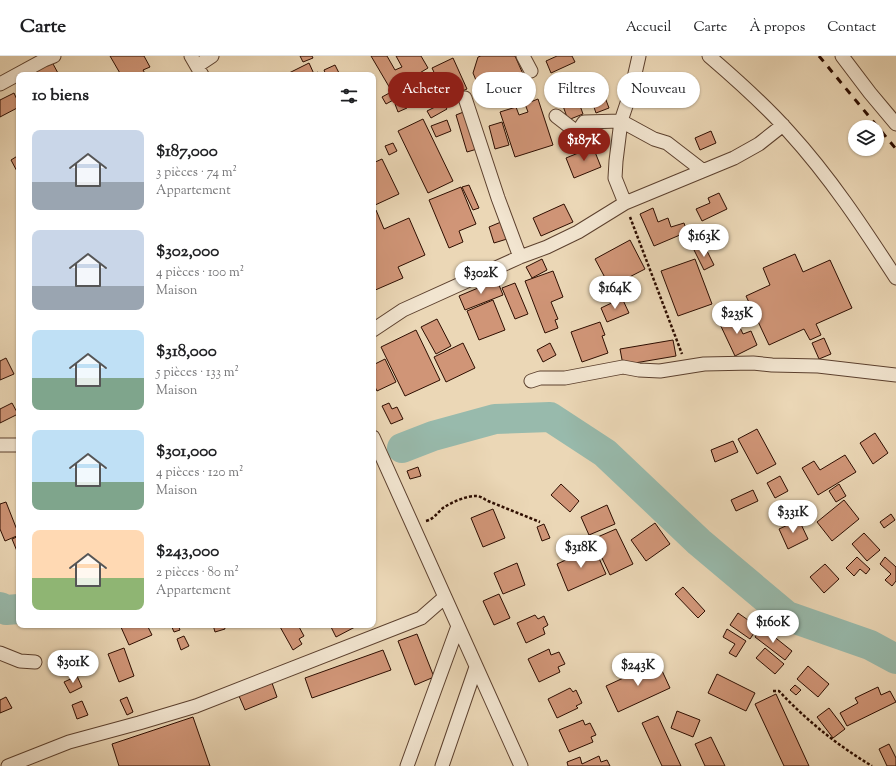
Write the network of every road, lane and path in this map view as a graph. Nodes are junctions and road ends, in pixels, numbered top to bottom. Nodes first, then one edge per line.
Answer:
1 (212, 56) edge
2 (523, 56) edge
3 (638, 56) edge
4 (709, 56) edge
5 (842, 56) edge
6 (48, 57) edge
7 (197, 66) edge
8 (531, 71) dead end
9 (21, 72) edge
10 (16, 75) edge
11 (0, 84) edge
12 (465, 98) dead end
13 (556, 116) dead end
14 (621, 121) junction
15 (896, 124) edge
16 (783, 125) junction
17 (702, 170) junction
18 (625, 203) junction
19 (520, 257) junction
20 (896, 278) edge
21 (376, 328) edge
22 (685, 366) junction
23 (896, 375) edge
24 (531, 381) dead end
25 (376, 444) edge
26 (0, 445) edge
27 (16, 445) edge
28 (540, 522) dead end
29 (412, 525) junction
30 (445, 597) junction
31 (458, 626) junction
32 (0, 653) edge
33 (35, 662) dead end
34 (476, 667) junction
35 (773, 691) dead end
36 (8, 766) edge
37 (407, 766) edge
38 (442, 766) edge
39 (521, 766) edge
40 (872, 766) edge

1 - 7 street
2 - 8 street
3 - 14 street
4 - 16 street
5 - 15 street
6 - 9 street
10 - 11 street
12 - 19 street
13 - 14 street
14 - 17 street
14 - 18 street
16 - 17 street
16 - 20 street
17 - 18 street
18 - 19 street
18 - 22 path
19 - 21 street
22 - 23 street
22 - 24 street
25 - 29 street
26 - 27 street
28 - 29 path
29 - 30 street
30 - 31 street
30 - 36 street
31 - 34 street
31 - 37 street
32 - 33 street
34 - 38 street
34 - 39 street
35 - 40 path

